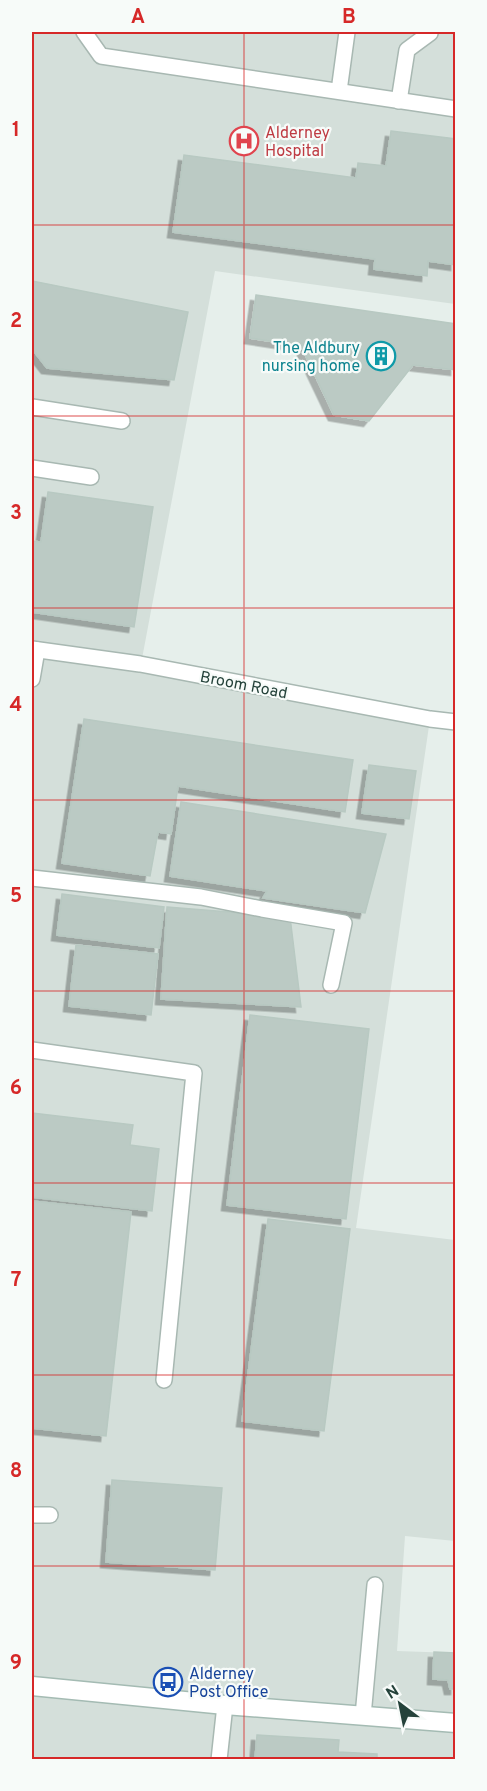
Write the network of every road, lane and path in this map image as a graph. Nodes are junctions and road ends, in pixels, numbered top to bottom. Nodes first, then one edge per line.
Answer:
1 (84, 32) edge
2 (347, 32) edge
3 (430, 32) edge
4 (339, 92) junction
5 (399, 101) junction
6 (456, 109) edge
7 (32, 406) edge
8 (123, 421) dead end
9 (32, 468) edge
10 (91, 477) dead end
11 (34, 649) edge
12 (32, 679) edge
13 (456, 722) edge
14 (32, 878) edge
15 (331, 985) dead end
16 (32, 1050) edge
17 (164, 1380) dead end
18 (32, 1515) edge
19 (50, 1515) dead end
20 (375, 1585) dead end
21 (32, 1686) edge
22 (225, 1705) junction
23 (363, 1716) junction
24 (456, 1723) edge
25 (219, 1760) edge

1 - 4 lane
2 - 4 lane
3 - 5 lane
4 - 5 lane
5 - 6 lane
7 - 8 lane
9 - 10 lane
11 - 12 lane
11 - 13 lane, Broom Road
14 - 15 lane
16 - 17 lane
18 - 19 lane
20 - 23 lane
21 - 22 street
22 - 23 street
22 - 25 lane
23 - 24 street

